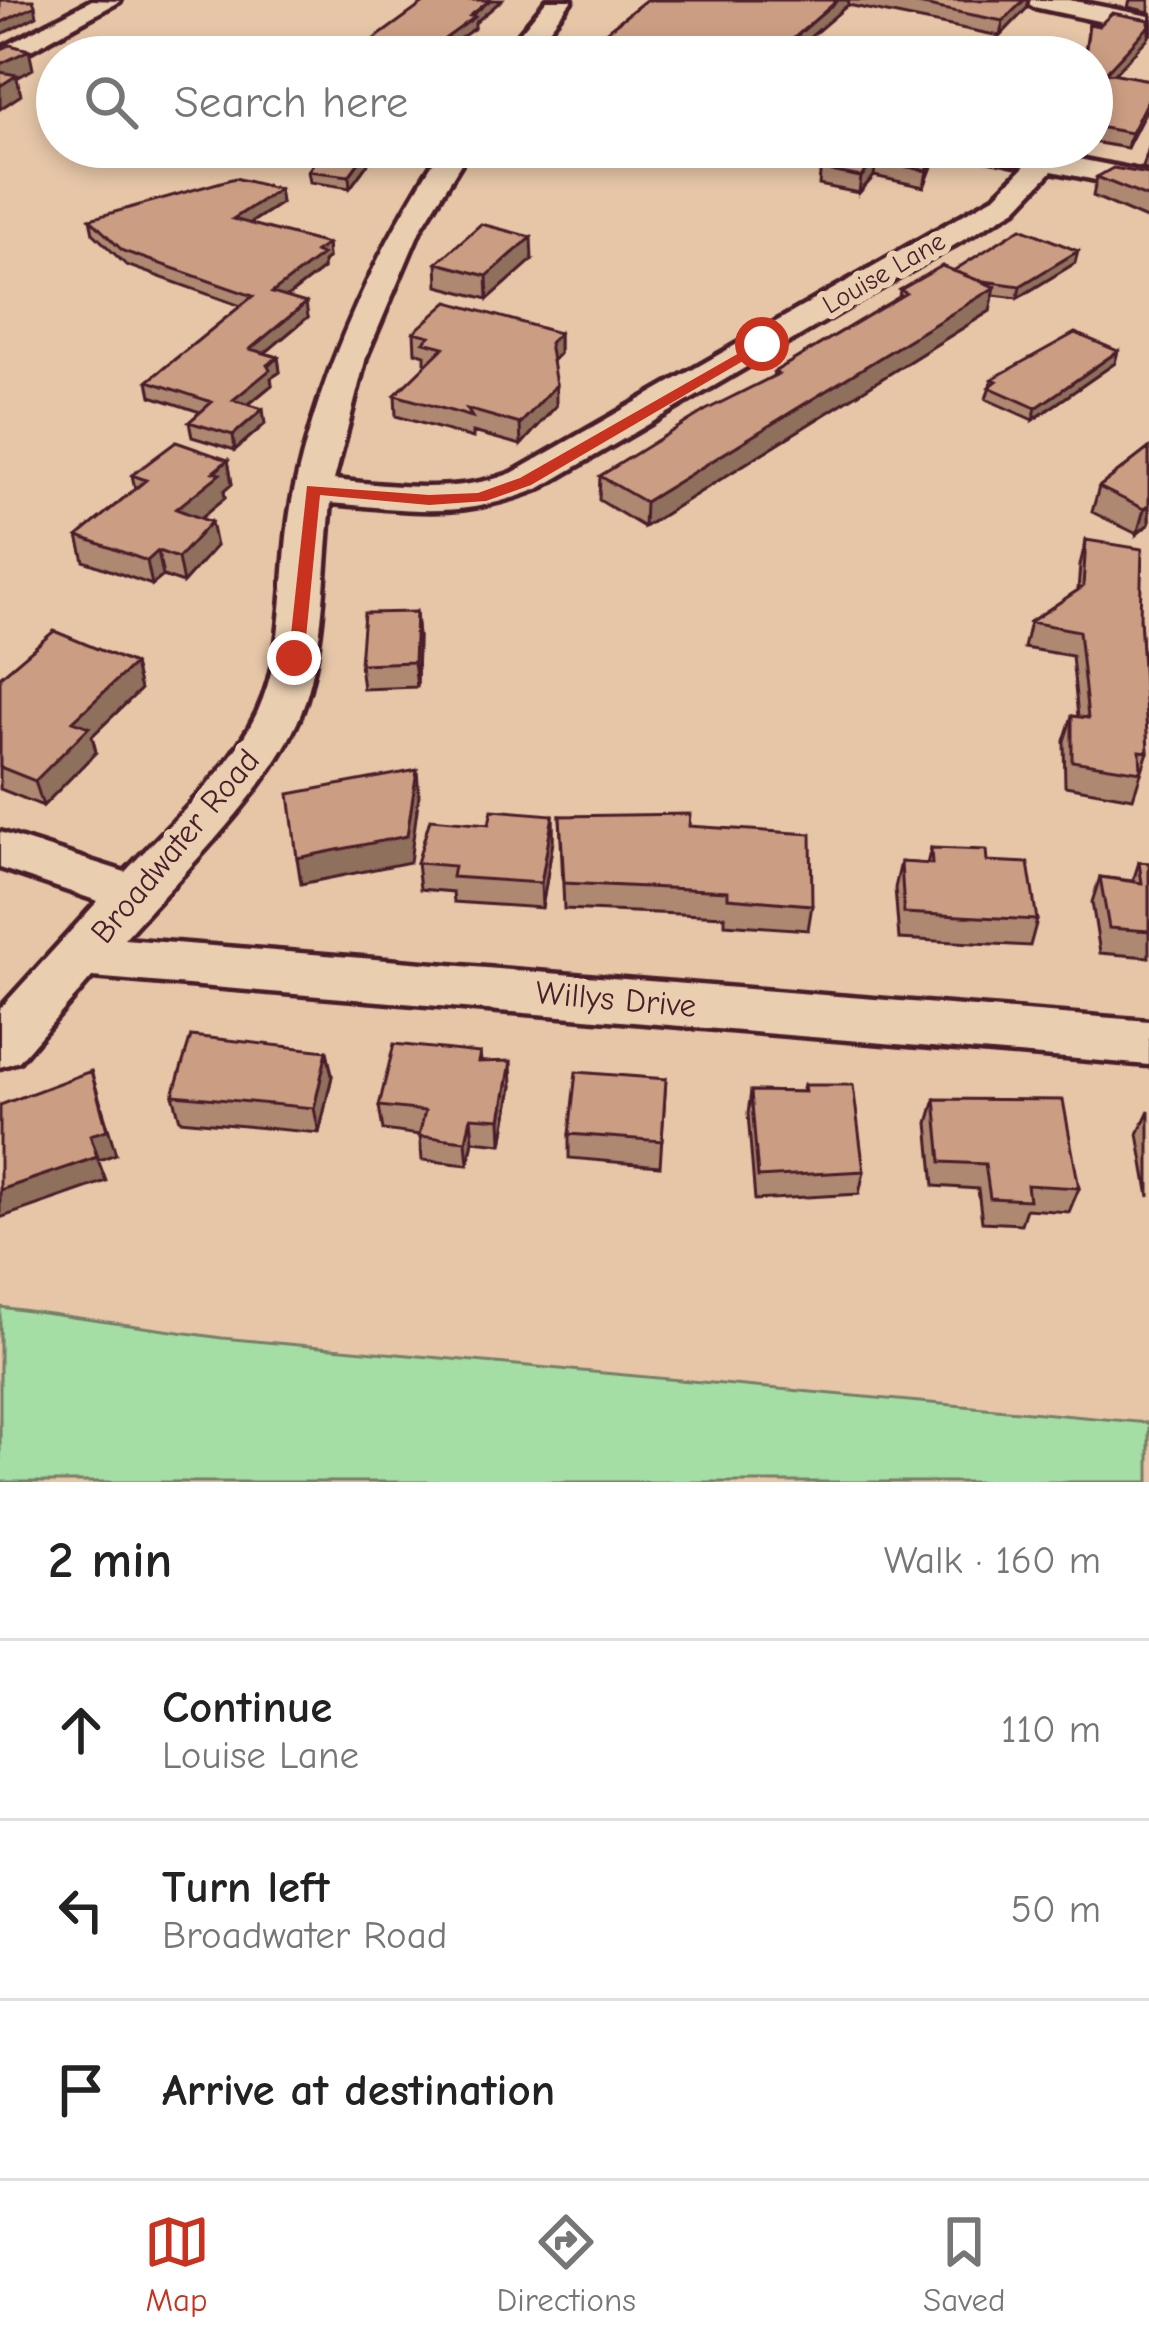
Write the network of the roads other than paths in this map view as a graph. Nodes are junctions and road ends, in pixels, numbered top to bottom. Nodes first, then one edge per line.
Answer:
1 (560, 0) edge
2 (1034, 0) edge
3 (104, 1) edge
4 (1149, 24) edge
5 (41, 36) edge
6 (534, 36) edge
7 (36, 39) edge
8 (0, 59) edge
9 (444, 168) edge
10 (1039, 168) edge
11 (1080, 168) edge
12 (1149, 182) edge
13 (313, 490) junction
14 (0, 850) edge
15 (136, 895) junction
16 (84, 956) junction
17 (1149, 1043) edge
18 (0, 1045) edge

1 - 6 street
2 - 4 street
3 - 5 street
7 - 8 street
9 - 13 street, Broadwater Road
10 - 13 street, Louise Lane
11 - 12 street
13 - 15 street, Broadwater Road
14 - 15 street
15 - 16 street, Broadwater Road
16 - 17 street, Willys Drive
16 - 18 street, Broadwater Road

